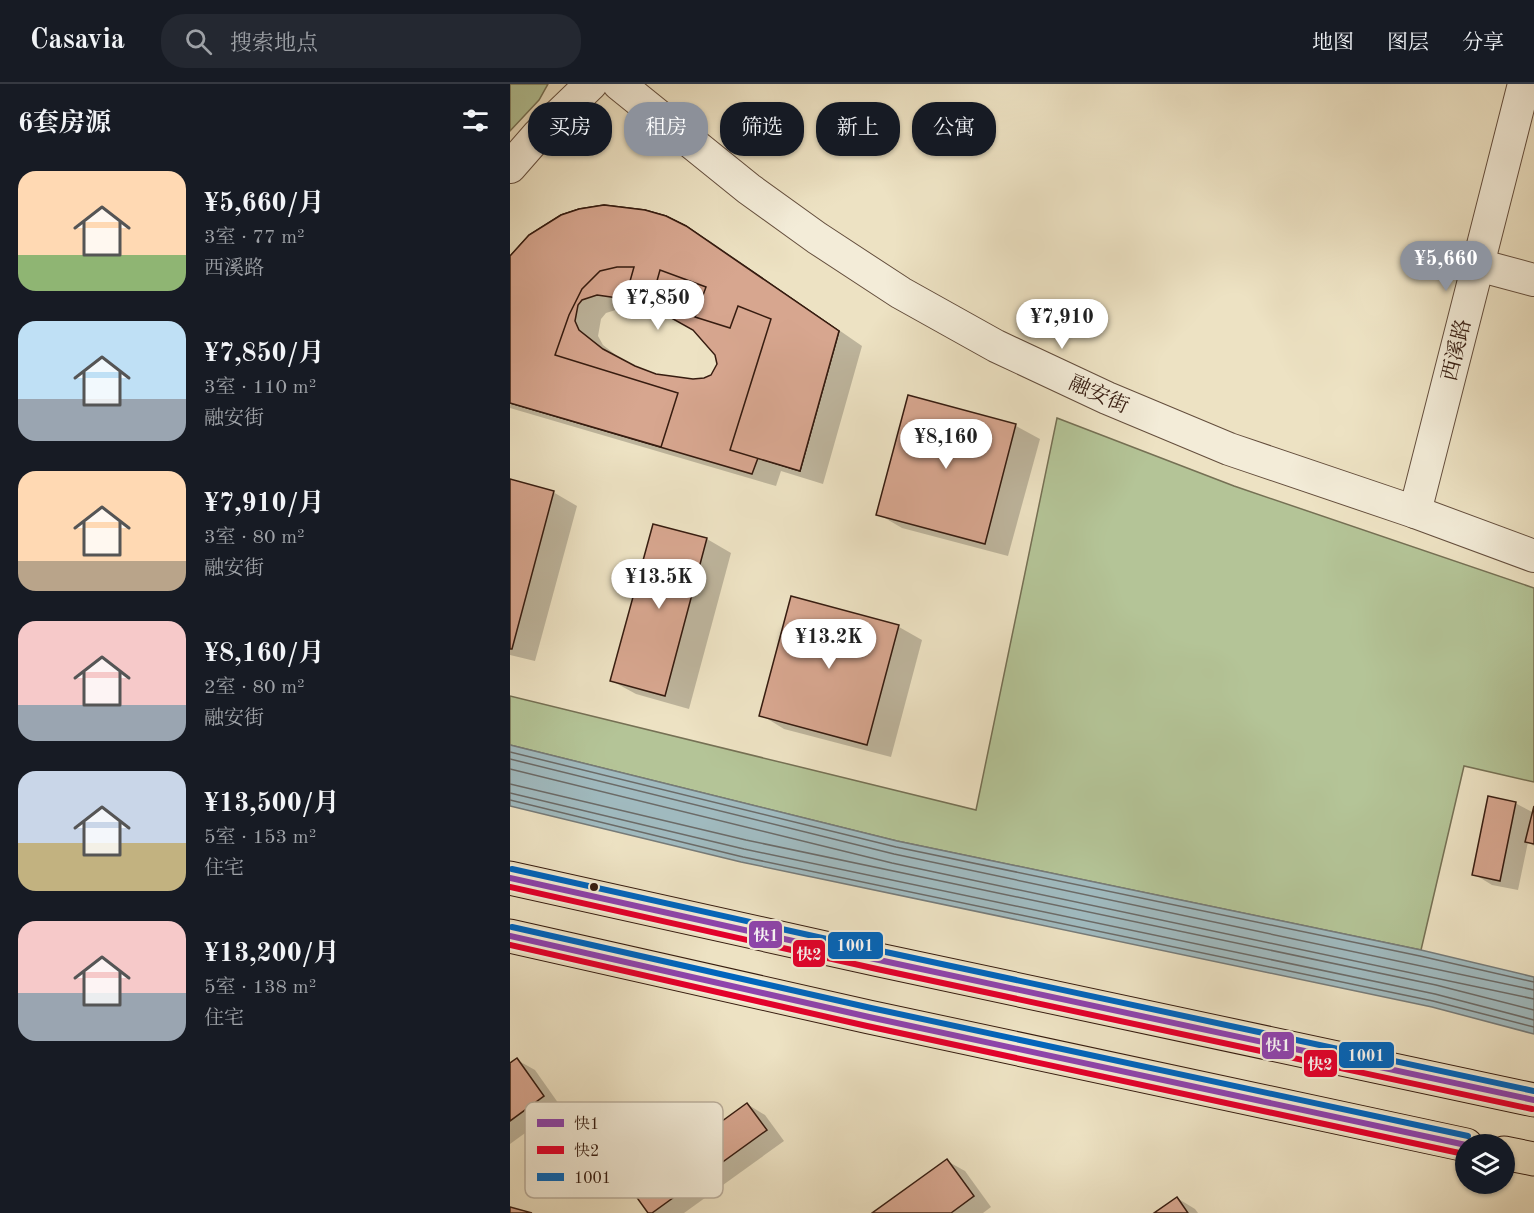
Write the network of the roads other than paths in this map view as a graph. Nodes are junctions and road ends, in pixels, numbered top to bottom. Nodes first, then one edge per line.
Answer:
1 (591, 84) edge
2 (619, 84) edge
3 (1524, 84) edge
4 (510, 167) edge
5 (1478, 266) junction
6 (1534, 280) edge
7 (1415, 512) junction
8 (1534, 556) edge
9 (510, 878) edge
10 (510, 936) edge
11 (1534, 1100) edge
12 (1455, 1143) edge
13 (1515, 1156) edge
14 (1534, 1160) edge

1 - 4 street
2 - 7 street, 融安街
3 - 5 street, 西溪路
5 - 6 street
5 - 7 street, 西溪路
7 - 8 street, 融安街
9 - 11 main road
10 - 12 main road
13 - 14 main road

